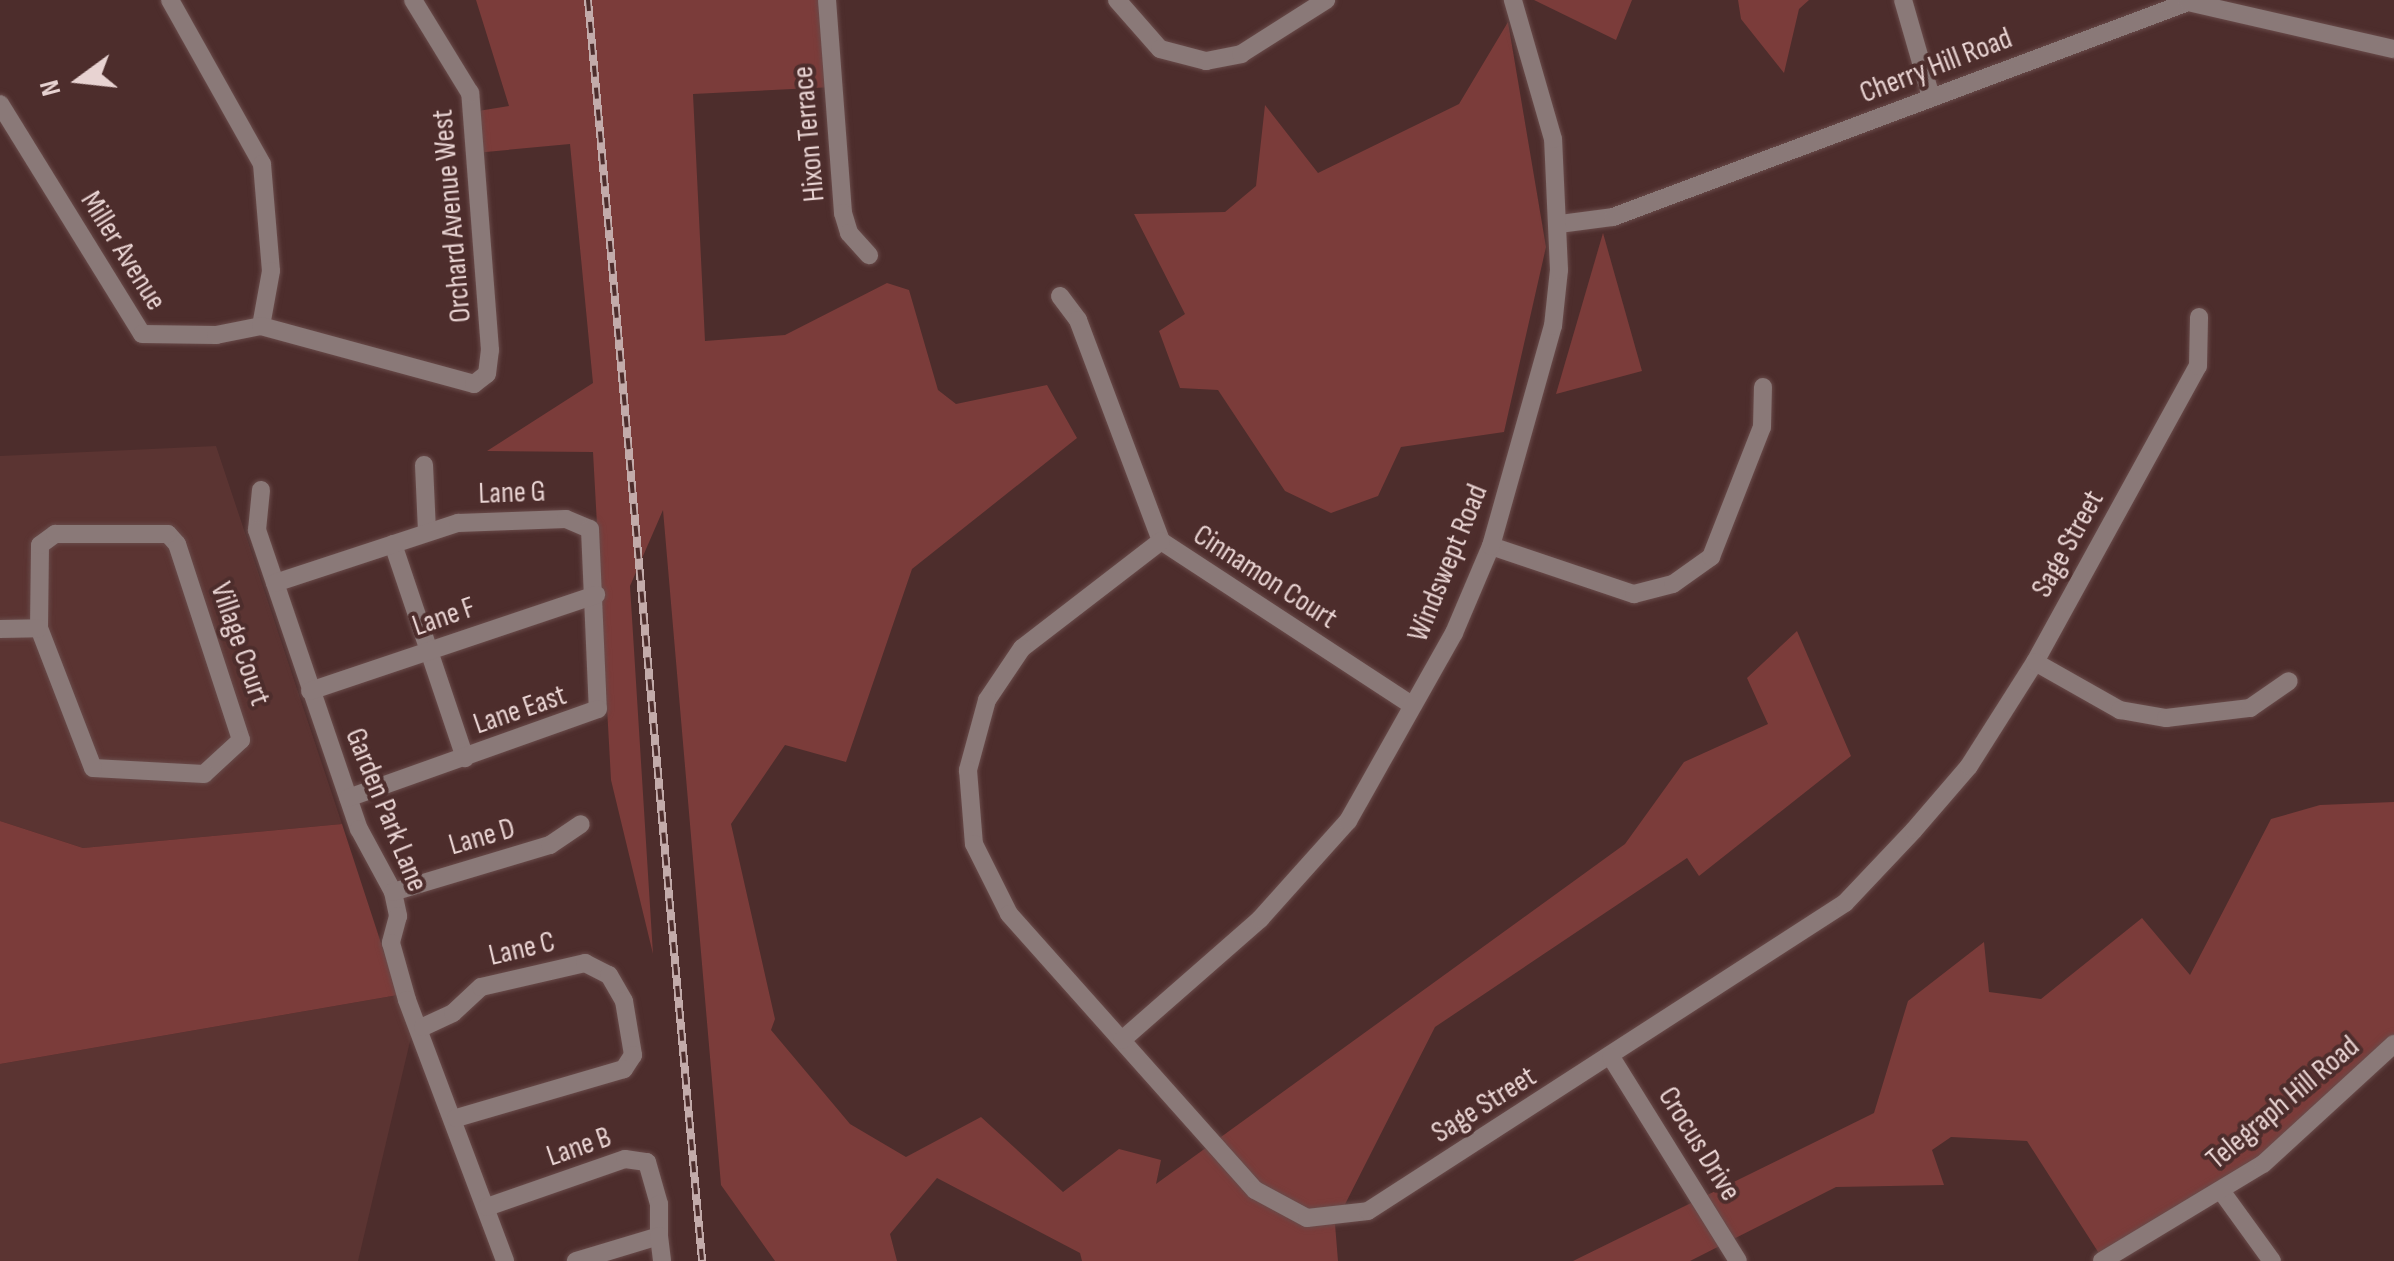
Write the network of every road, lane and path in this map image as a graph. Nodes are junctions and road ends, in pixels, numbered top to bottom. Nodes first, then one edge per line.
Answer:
1 (170, 0) edge
2 (413, 0) edge
3 (827, 0) edge
4 (1118, 0) edge
5 (1326, 0) edge
6 (1513, 0) edge
7 (1903, 0) edge
8 (2188, 1) edge
9 (2394, 49) edge
10 (1931, 97) junction
11 (0, 104) edge
12 (1560, 224) junction
13 (869, 255) dead end
14 (1060, 296) dead end
15 (2198, 316) dead end
16 (261, 326) junction
17 (483, 382) joint
18 (1763, 386) dead end
19 (424, 465) dead end
20 (260, 490) dead end
21 (427, 532) junction
22 (1161, 541) junction
23 (393, 544) junction
24 (1491, 546) junction
25 (275, 583) junction
26 (596, 595) junction
27 (39, 628) junction
28 (0, 629) edge
29 (429, 651) junction
30 (2035, 662) junction
31 (2289, 681) dead end
32 (310, 690) junction
33 (1412, 705) junction
34 (465, 758) junction
35 (348, 798) junction
36 (581, 824) dead end
37 (393, 892) junction
38 (423, 1027) junction
39 (1122, 1040) junction
40 (2391, 1055) edge
41 (1612, 1056) junction
42 (456, 1118) junction
43 (2222, 1192) junction
44 (487, 1207) junction
45 (658, 1236) junction
46 (1735, 1255) edge
47 (505, 1261) edge
48 (576, 1261) edge
49 (662, 1261) edge
50 (2102, 1261) edge
51 (2272, 1261) edge

1 - 16 street
2 - 17 street, Orchard Avenue West
3 - 13 street, Hixon Terrace
4 - 5 street
6 - 12 street, Windswept Road
7 - 10 street
8 - 9 street, Cherry Hill Road
8 - 10 street, Cherry Hill Road
10 - 12 street, Cherry Hill Road
11 - 16 street, Miller Avenue
12 - 24 street, Windswept Road
14 - 22 street, Cinnamon Court
15 - 30 street, Sage Street
16 - 17 street, Miller Avenue
18 - 24 street
19 - 21 street
20 - 25 street, Garden Park Lane
21 - 23 street, Lane G
21 - 26 street, Lane G
22 - 33 street, Cinnamon Court
22 - 39 street, Sage Street
23 - 25 street, Lane G
23 - 29 street
24 - 33 street, Windswept Road
25 - 32 street, Garden Park Lane
26 - 29 street, Lane F
26 - 34 street, Lane East
27 - 27 street, Village Court
27 - 28 street
29 - 32 street, Lane F
29 - 34 street
30 - 31 street
30 - 41 street, Sage Street
32 - 35 street, Garden Park Lane
33 - 39 street, Windswept Road
34 - 35 street, Lane East
35 - 37 street, Garden Park Lane
36 - 37 street, Lane D
37 - 38 street, Garden Park Lane
38 - 42 street, Garden Park Lane
38 - 42 street, Lane C
39 - 41 street, Sage Street
40 - 43 street, Telegraph Hill Road
41 - 46 street, Crocus Drive
42 - 44 street, Garden Park Lane
43 - 50 street, Telegraph Hill Road
43 - 51 street
44 - 45 street, Lane B
44 - 47 street, Garden Park Lane
45 - 48 street
45 - 49 street

